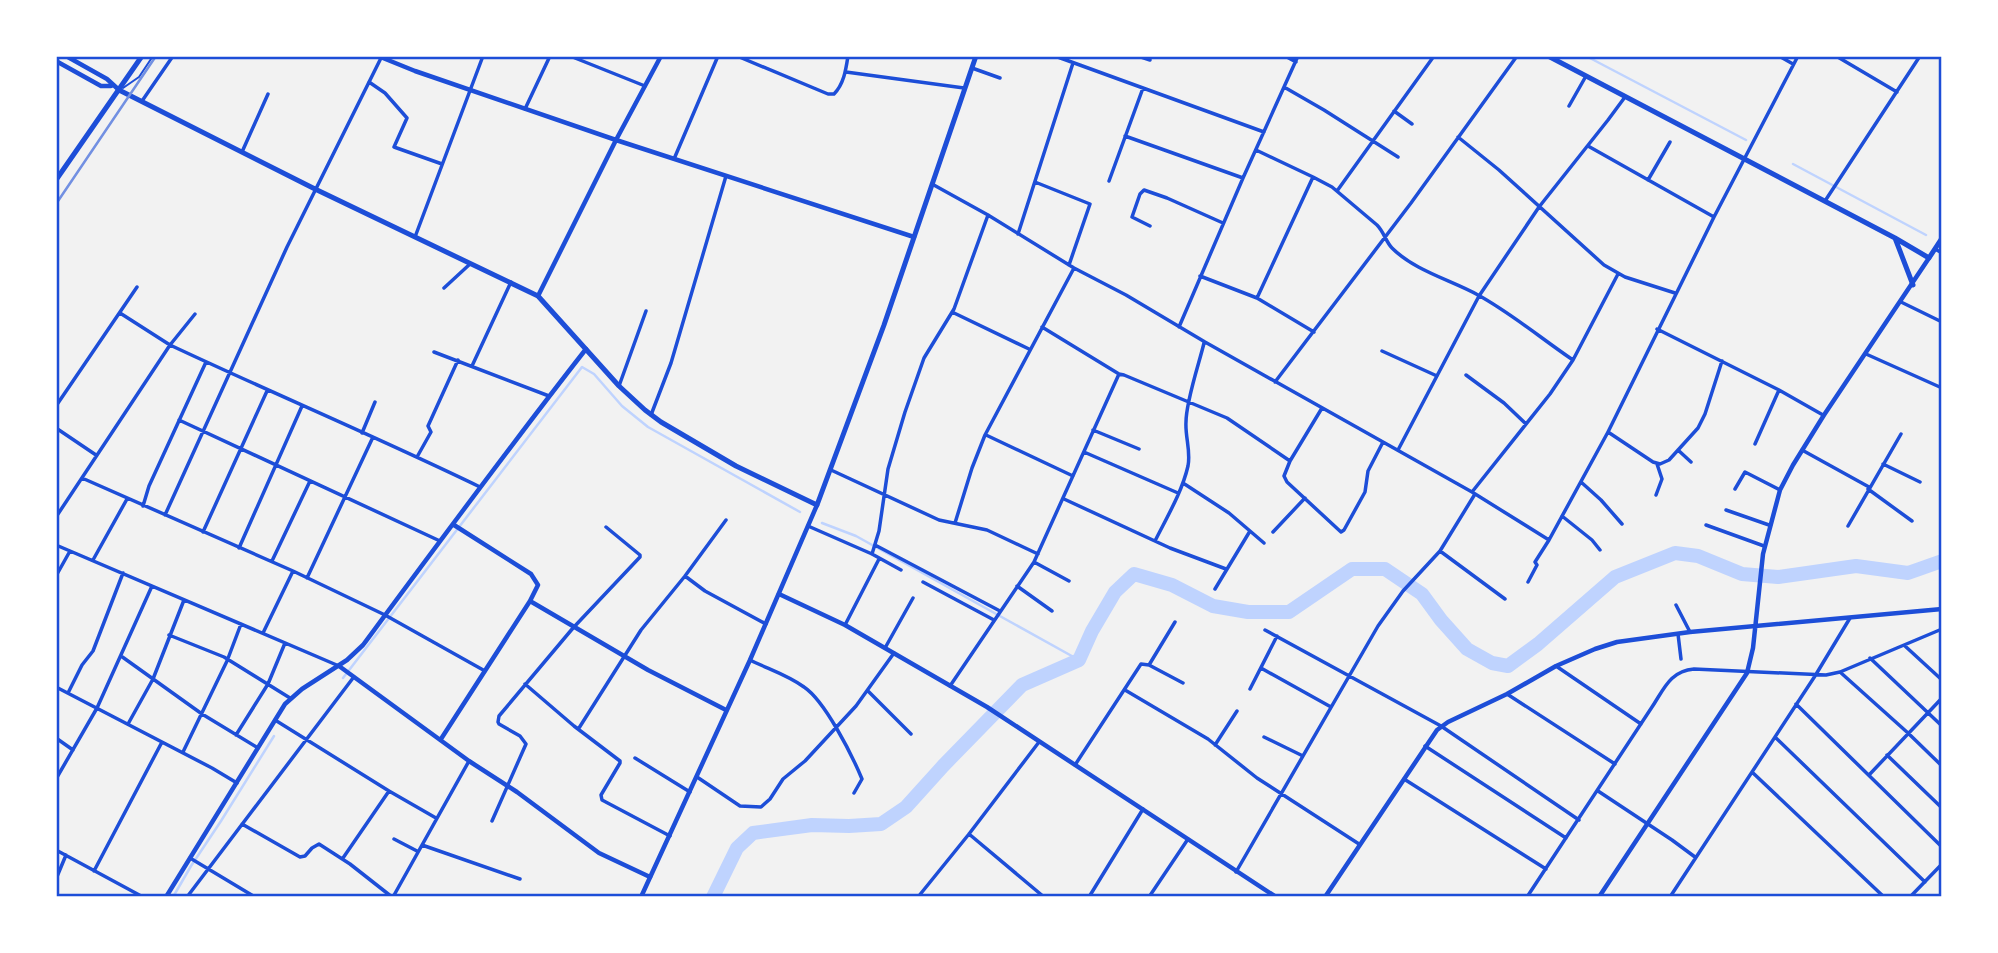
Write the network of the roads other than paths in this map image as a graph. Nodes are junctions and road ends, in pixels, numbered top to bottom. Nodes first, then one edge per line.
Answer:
1 (66, 56) edge
2 (142, 56) edge
3 (153, 56) edge
4 (173, 56) edge
5 (483, 56) edge
6 (550, 56) edge
7 (570, 56) edge
8 (661, 56) edge
9 (718, 56) edge
10 (737, 56) edge
11 (848, 56) edge
12 (976, 56) edge
13 (1055, 56) edge
14 (1138, 56) edge
15 (1285, 56) edge
16 (1298, 56) edge
17 (1434, 56) edge
18 (1517, 56) edge
19 (1548, 56) edge
20 (1779, 56) edge
21 (1798, 56) edge
22 (1836, 56) edge
23 (1920, 56) edge
24 (380, 57) edge
25 (1150, 60) dead end
26 (56, 61) edge
27 (1296, 62) junction
28 (1073, 63) junction
29 (1793, 64) junction
30 (972, 68) junction
31 (846, 72) junction
32 (1586, 76) junction
33 (1000, 78) dead end
34 (369, 82) junction
35 (112, 86) junction
36 (645, 86) junction
37 (1284, 87) junction
38 (964, 88) junction
39 (1143, 88) junction
40 (470, 89) junction
41 (119, 90) junction
42 (1897, 92) junction
43 (268, 94) dead end
44 (1625, 97) junction
45 (141, 103) junction
46 (1569, 106) dead end
47 (525, 109) junction
48 (1394, 111) junction
49 (1412, 124) dead end
50 (1264, 132) junction
51 (1125, 136) junction
52 (1458, 137) junction
53 (616, 140) junction
54 (1373, 141) junction
55 (1670, 142) dead end
56 (1588, 146) junction
57 (1256, 150) junction
58 (242, 152) junction
59 (1398, 158) dead end
60 (1744, 158) junction
61 (674, 159) junction
62 (442, 164) junction
63 (726, 175) junction
64 (1313, 177) junction
65 (1243, 178) junction
66 (56, 180) edge
67 (1648, 180) junction
68 (1109, 181) dead end
69 (1035, 182) junction
70 (932, 184) junction
71 (315, 189) junction
72 (1337, 191) junction
73 (1826, 200) junction
74 (1539, 207) junction
75 (988, 215) junction
76 (1714, 216) junction
77 (1223, 223) junction
78 (1150, 226) dead end
79 (1018, 234) junction
80 (415, 237) junction
81 (914, 237) junction
82 (1385, 237) junction
83 (1895, 238) junction
84 (1942, 238) edge
85 (1935, 249) junction
86 (1942, 253) edge
87 (1929, 258) junction
88 (470, 264) junction
89 (1069, 265) junction
90 (1074, 268) junction
91 (1618, 274) junction
92 (1200, 276) junction
93 (511, 282) junction
94 (1913, 285) junction
95 (137, 287) dead end
96 (444, 288) dead end
97 (1676, 293) junction
98 (538, 296) junction
99 (1479, 296) junction
100 (1257, 298) junction
101 (1901, 302) junction
102 (646, 311) dead end
103 (953, 312) junction
104 (120, 313) junction
105 (195, 314) dead end
106 (1942, 322) edge
107 (1042, 327) junction
108 (1179, 327) junction
109 (1657, 329) junction
110 (1314, 332) junction
111 (1205, 342) junction
112 (170, 345) junction
113 (586, 349) junction
114 (1030, 349) junction
115 (1382, 351) dead end
116 (434, 352) dead end
117 (1866, 354) junction
118 (458, 360) junction
119 (1573, 360) junction
120 (1722, 361) junction
121 (206, 362) junction
122 (472, 366) junction
123 (230, 373) junction
124 (1119, 374) junction
125 (1466, 375) dead end
126 (1437, 376) junction
127 (1275, 382) junction
128 (620, 386) junction
129 (1942, 388) edge
130 (267, 390) junction
131 (1779, 390) junction
132 (549, 396) junction
133 (1190, 401) junction
134 (375, 402) dead end
135 (56, 406) edge
136 (302, 406) junction
137 (1322, 408) junction
138 (651, 415) junction
139 (1824, 415) junction
140 (179, 421) junction
141 (1526, 425) junction
142 (56, 428) edge
143 (1093, 430) junction
144 (203, 431) junction
145 (1608, 432) junction
146 (362, 433) junction
147 (1901, 434) dead end
148 (985, 435) junction
149 (373, 437) junction
150 (1383, 442) junction
151 (1755, 444) dead end
152 (241, 448) junction
153 (1139, 449) dead end
154 (1398, 450) junction
155 (1678, 450) junction
156 (1802, 450) junction
157 (1084, 452) junction
158 (96, 455) junction
159 (417, 457) junction
160 (1290, 461) junction
161 (1691, 462) dead end
162 (276, 464) junction
163 (1657, 464) junction
164 (1883, 464) junction
165 (831, 470) junction
166 (1073, 476) junction
167 (82, 478) junction
168 (310, 481) junction
169 (1581, 482) junction
170 (1920, 482) dead end
171 (1183, 483) junction
172 (480, 487) junction
173 (1869, 488) junction
174 (1735, 489) dead end
175 (1780, 490) junction
176 (1178, 492) junction
177 (884, 493) junction
178 (1473, 493) junction
179 (1656, 495) dead end
180 (346, 497) junction
181 (1305, 498) junction
182 (127, 499) junction
183 (1063, 499) junction
184 (817, 505) junction
185 (143, 506) junction
186 (1727, 510) dead end
187 (165, 515) junction
188 (1562, 516) junction
189 (56, 517) edge
190 (726, 520) dead end
191 (1912, 521) dead end
192 (955, 523) junction
193 (1622, 523) dead end
194 (455, 525) junction
195 (1706, 525) dead end
196 (808, 526) junction
197 (1769, 526) junction
198 (1848, 526) dead end
199 (606, 527) dead end
200 (1250, 531) junction
201 (203, 532) junction
202 (1273, 532) dead end
203 (1549, 540) junction
204 (440, 541) junction
205 (1155, 541) junction
206 (1264, 542) dead end
207 (56, 545) edge
208 (1764, 546) junction
209 (239, 548) junction
210 (874, 549) junction
211 (1600, 550) dead end
212 (70, 551) junction
213 (1440, 551) junction
214 (1038, 554) junction
215 (880, 558) junction
216 (93, 560) junction
217 (272, 561) junction
218 (1034, 562) junction
219 (1226, 569) junction
220 (293, 570) junction
221 (901, 570) dead end
222 (123, 573) junction
223 (56, 576) edge
224 (685, 576) junction
225 (307, 578) junction
226 (1069, 581) dead end
227 (923, 582) dead end
228 (1528, 582) dead end
229 (152, 586) junction
230 (1017, 586) junction
231 (1215, 589) dead end
232 (779, 594) junction
233 (913, 598) dead end
234 (1505, 599) dead end
235 (184, 600) junction
236 (530, 601) junction
237 (1675, 606) dead end
238 (1942, 609) edge
239 (1052, 611) dead end
240 (998, 615) junction
241 (386, 616) junction
242 (1850, 618) junction
243 (1175, 622) dead end
244 (242, 624) junction
245 (766, 624) junction
246 (845, 625) junction
247 (1756, 626) junction
248 (573, 628) junction
249 (1942, 629) edge
250 (1265, 630) dead end
251 (1690, 632) junction
252 (263, 633) junction
253 (1678, 634) junction
254 (169, 635) junction
255 (1277, 636) junction
256 (285, 643) junction
257 (1905, 645) junction
258 (885, 648) junction
259 (894, 653) junction
260 (121, 656) junction
261 (625, 657) junction
262 (1870, 658) junction
263 (1681, 659) dead end
264 (750, 660) junction
265 (227, 661) junction
266 (1149, 665) junction
267 (339, 666) junction
268 (1556, 666) junction
269 (1261, 668) junction
270 (485, 671) junction
271 (1840, 672) junction
272 (1747, 673) junction
273 (349, 674) junction
274 (1350, 675) junction
275 (1815, 676) junction
276 (153, 679) junction
277 (1942, 680) edge
278 (1183, 683) dead end
279 (268, 684) junction
280 (525, 684) junction
281 (950, 686) junction
282 (56, 687) edge
283 (1250, 689) dead end
284 (1125, 690) junction
285 (868, 691) junction
286 (68, 694) junction
287 (1507, 694) junction
288 (290, 698) junction
289 (1942, 698) edge
290 (1796, 704) junction
291 (1331, 707) junction
292 (97, 708) junction
293 (726, 710) junction
294 (1237, 711) dead end
295 (1927, 712) junction
296 (202, 714) junction
297 (275, 720) junction
298 (128, 724) junction
299 (1641, 724) junction
300 (1441, 726) junction
301 (1942, 726) edge
302 (579, 728) junction
303 (835, 728) junction
304 (1908, 733) junction
305 (911, 734) dead end
306 (236, 735) junction
307 (1264, 737) dead end
308 (1775, 737) junction
309 (56, 738) edge
310 (441, 739) junction
311 (307, 740) junction
312 (162, 742) junction
313 (1039, 742) junction
314 (1215, 745) junction
315 (1425, 746) junction
316 (258, 748) junction
317 (73, 750) junction
318 (183, 753) junction
319 (1887, 755) junction
320 (1303, 756) junction
321 (635, 758) dead end
322 (469, 761) junction
323 (1615, 764) junction
324 (1075, 765) junction
325 (1942, 766) edge
326 (1752, 772) junction
327 (1869, 775) junction
328 (697, 777) junction
329 (56, 779) edge
330 (1404, 779) junction
331 (237, 783) junction
332 (508, 786) junction
333 (388, 791) junction
334 (1598, 791) junction
335 (690, 792) junction
336 (854, 793) dead end
337 (1281, 794) junction
338 (1942, 808) edge
339 (1143, 809) junction
340 (436, 818) junction
341 (1579, 820) junction
342 (492, 821) dead end
343 (242, 824) junction
344 (1648, 824) junction
345 (969, 834) junction
346 (670, 836) junction
347 (1566, 838) junction
348 (394, 839) dead end
349 (1188, 839) junction
350 (1359, 844) junction
351 (422, 845) junction
352 (1942, 847) edge
353 (56, 850) edge
354 (418, 852) junction
355 (66, 855) junction
356 (342, 858) junction
357 (1695, 858) junction
358 (191, 859) junction
359 (1942, 864) edge
360 (208, 869) junction
361 (1545, 869) junction
362 (94, 871) junction
363 (1236, 872) junction
364 (650, 877) junction
365 (56, 879) edge
366 (520, 879) dead end
367 (1925, 882) junction
368 (1329, 890) junction
369 (143, 897) edge
370 (166, 897) edge
371 (187, 897) edge
372 (255, 897) edge
373 (393, 897) edge
374 (641, 897) edge
375 (918, 897) edge
376 (1044, 897) edge
377 (1089, 897) edge
378 (1149, 897) edge
379 (1276, 897) edge
380 (1325, 897) edge
381 (1331, 897) edge
382 (1527, 897) edge
383 (1599, 897) edge
384 (1670, 897) edge
385 (1884, 897) edge
386 (1910, 897) edge

1 - 35 street
2 - 41 main road
3 - 41 lane
4 - 45 street
5 - 40 street
6 - 47 street
7 - 36 street
8 - 36 street
9 - 61 street
10 - 31 street
11 - 31 street
12 - 30 main road
13 - 28 street
14 - 25 street
15 - 27 street
16 - 27 street
17 - 48 street
18 - 52 street
19 - 32 main road
20 - 29 street
21 - 29 street
22 - 42 street
23 - 42 street
24 - 34 street
24 - 40 street
26 - 35 street
27 - 37 street
28 - 39 street
28 - 69 street
29 - 60 street
30 - 33 street
30 - 38 main road
31 - 38 street
32 - 44 main road
32 - 46 street
34 - 62 street
34 - 71 street
35 - 41 street
36 - 53 street
37 - 50 street
37 - 54 street
38 - 70 main road
39 - 50 street
39 - 51 street
40 - 47 street
40 - 62 street
41 - 45 main road
41 - 66 main road
42 - 73 street
43 - 58 street
44 - 56 street
44 - 60 main road
45 - 58 main road
47 - 53 street
48 - 49 street
48 - 54 street
50 - 57 street
51 - 65 street
51 - 68 street
52 - 74 street
52 - 82 street
53 - 61 street
53 - 98 street
54 - 59 street
54 - 72 street
55 - 67 street
56 - 67 street
56 - 74 street
57 - 64 street
57 - 65 street
58 - 71 main road
60 - 73 main road
60 - 76 street
61 - 63 street
62 - 80 street
63 - 81 street
63 - 138 street
64 - 72 street
64 - 100 street
65 - 77 street
67 - 76 street
69 - 79 street
69 - 89 street
70 - 75 street
70 - 81 main road
71 - 80 main road
71 - 123 street
72 - 82 street
73 - 83 main road
74 - 91 street
74 - 99 street
75 - 79 street
75 - 103 street
76 - 97 street
77 - 78 street
77 - 92 street
79 - 89 street
80 - 88 main road
81 - 165 main road
82 - 99 street
82 - 110 street
83 - 87 main road
83 - 94 main road
84 - 85 main road
85 - 86 street
85 - 87 main road
87 - 94 street
88 - 93 main road
88 - 96 street
89 - 90 street
90 - 107 street
90 - 108 street
91 - 97 street
91 - 119 street
92 - 100 street
92 - 108 street
93 - 98 main road
93 - 122 street
94 - 101 street
95 - 104 street
97 - 109 street
98 - 113 main road
99 - 119 street
99 - 126 street
100 - 110 street
101 - 106 street
101 - 117 street
102 - 128 street
103 - 114 street
103 - 177 street
104 - 112 street
104 - 135 street
105 - 112 street
107 - 114 street
107 - 124 street
108 - 111 street
109 - 120 street
109 - 145 street
110 - 127 street
111 - 127 street
111 - 133 street
112 - 121 street
112 - 158 street
113 - 128 main road
113 - 132 street
114 - 148 street
115 - 126 street
116 - 118 street
117 - 129 street
117 - 139 street
118 - 122 street
118 - 159 street
119 - 141 street
120 - 131 street
120 - 155 street
121 - 123 street
121 - 140 street
122 - 132 street
123 - 130 street
123 - 144 street
124 - 133 street
124 - 143 street
125 - 141 street
126 - 154 street
127 - 137 street
128 - 138 main road
130 - 136 street
130 - 152 street
131 - 139 street
131 - 151 street
132 - 172 street
133 - 160 street
133 - 171 street
134 - 146 street
136 - 146 street
136 - 162 street
137 - 150 street
137 - 160 street
138 - 184 main road
139 - 156 street
140 - 144 street
140 - 185 street
141 - 178 street
142 - 158 street
143 - 153 street
143 - 157 street
144 - 152 street
144 - 187 street
145 - 163 street
145 - 169 street
146 - 149 street
147 - 164 street
148 - 166 street
148 - 192 street
149 - 159 street
149 - 180 street
150 - 154 street
150 - 181 street
152 - 162 street
152 - 201 street
154 - 178 street
155 - 161 street
155 - 163 street
156 - 173 street
156 - 175 street
157 - 166 street
157 - 176 street
158 - 167 street
159 - 172 street
160 - 181 street
162 - 168 street
162 - 209 street
163 - 179 street
164 - 170 street
164 - 173 street
165 - 177 street
165 - 184 main road
166 - 183 street
167 - 182 street
167 - 189 street
168 - 180 street
168 - 217 street
169 - 188 street
169 - 193 street
171 - 176 street
171 - 200 street
172 - 194 street
173 - 191 street
173 - 198 street
174 - 175 street
175 - 197 street
176 - 205 street
177 - 192 street
177 - 210 street
178 - 203 street
178 - 213 street
180 - 204 street
180 - 225 street
181 - 202 street
182 - 185 street
182 - 216 street
183 - 205 street
183 - 214 street
184 - 196 street
185 - 187 street
186 - 197 street
187 - 201 street
188 - 203 street
188 - 211 street
190 - 224 street
192 - 214 street
194 - 204 street
194 - 236 street
195 - 208 street
196 - 210 street
196 - 232 street
197 - 208 street
199 - 248 street
200 - 206 street
200 - 219 street
201 - 209 street
203 - 228 street
204 - 241 street
205 - 219 street
207 - 212 street
208 - 247 street
209 - 217 street
210 - 215 street
210 - 240 street
212 - 216 street
212 - 223 street
213 - 234 street
213 - 274 street
214 - 218 street
215 - 221 street
215 - 246 street
216 - 222 street
217 - 220 street
218 - 226 street
218 - 230 street
219 - 231 street
220 - 225 street
220 - 252 street
222 - 229 street
222 - 286 street
224 - 245 street
224 - 261 street
225 - 241 street
227 - 240 street
229 - 235 street
229 - 260 street
230 - 239 street
230 - 240 street
232 - 245 street
232 - 246 street
233 - 258 street
235 - 244 street
235 - 254 street
236 - 248 street
236 - 270 street
237 - 251 street
238 - 242 street
240 - 281 street
241 - 267 street
241 - 270 street
242 - 247 street
242 - 275 street
243 - 266 street
244 - 252 street
244 - 265 street
245 - 264 street
246 - 258 street
247 - 251 street
247 - 272 street
248 - 261 street
248 - 280 street
249 - 257 street
250 - 255 street
251 - 253 street
252 - 256 street
253 - 263 street
253 - 268 street
254 - 265 street
254 - 276 street
255 - 269 street
255 - 274 street
256 - 267 street
256 - 279 street
257 - 262 street
257 - 277 street
258 - 259 street
259 - 281 street
259 - 285 street
260 - 276 street
260 - 292 street
261 - 293 street
261 - 302 street
262 - 271 street
262 - 295 street
264 - 293 street
264 - 303 street
265 - 279 street
265 - 296 street
266 - 278 street
266 - 284 street
267 - 273 street
267 - 288 street
268 - 287 street
268 - 299 street
269 - 283 street
269 - 291 street
270 - 310 street
271 - 275 street
271 - 304 street
272 - 275 street
272 - 299 street
272 - 344 street
273 - 310 street
273 - 311 street
274 - 291 street
274 - 300 street
275 - 290 street
276 - 296 street
276 - 298 street
279 - 288 street
279 - 306 street
280 - 302 street
280 - 332 street
281 - 313 street
282 - 286 street
284 - 314 street
284 - 324 street
285 - 303 street
285 - 305 street
286 - 292 street
287 - 300 street
287 - 323 street
288 - 297 street
289 - 295 street
290 - 308 street
290 - 327 street
291 - 320 street
292 - 298 street
292 - 317 street
293 - 328 street
294 - 314 street
295 - 301 street
295 - 304 street
296 - 306 street
296 - 318 street
297 - 311 street
297 - 316 street
298 - 312 street
299 - 323 street
300 - 315 street
300 - 341 street
302 - 346 street
303 - 328 street
303 - 336 street
304 - 319 street
304 - 325 street
306 - 316 street
307 - 320 street
308 - 326 street
308 - 367 street
309 - 317 street
310 - 322 street
311 - 333 street
311 - 343 street
312 - 318 street
312 - 362 street
313 - 324 street
313 - 345 street
314 - 337 street
315 - 330 street
315 - 347 street
316 - 331 street
317 - 329 street
318 - 331 street
319 - 327 street
319 - 338 street
320 - 337 street
321 - 335 street
322 - 332 street
322 - 340 street
323 - 334 street
324 - 339 street
326 - 357 street
326 - 385 street
327 - 352 street
328 - 335 street
330 - 350 street
330 - 361 street
331 - 358 street
332 - 342 street
332 - 364 street
333 - 340 street
333 - 356 street
334 - 341 street
334 - 344 street
335 - 346 street
337 - 350 street
337 - 363 street
339 - 349 street
339 - 377 street
340 - 351 street
341 - 347 street
343 - 356 street
343 - 360 street
344 - 357 street
344 - 383 street
345 - 375 street
345 - 376 street
346 - 364 street
347 - 361 street
348 - 354 street
349 - 363 street
349 - 378 street
350 - 368 street
351 - 354 street
351 - 366 street
353 - 355 street
354 - 373 street
355 - 362 street
355 - 365 street
356 - 373 street
357 - 384 street
358 - 360 street
358 - 370 street
359 - 367 street
360 - 371 street
360 - 372 street
361 - 382 street
362 - 369 street
363 - 379 street
364 - 374 street
367 - 386 street
368 - 380 street
368 - 381 street

